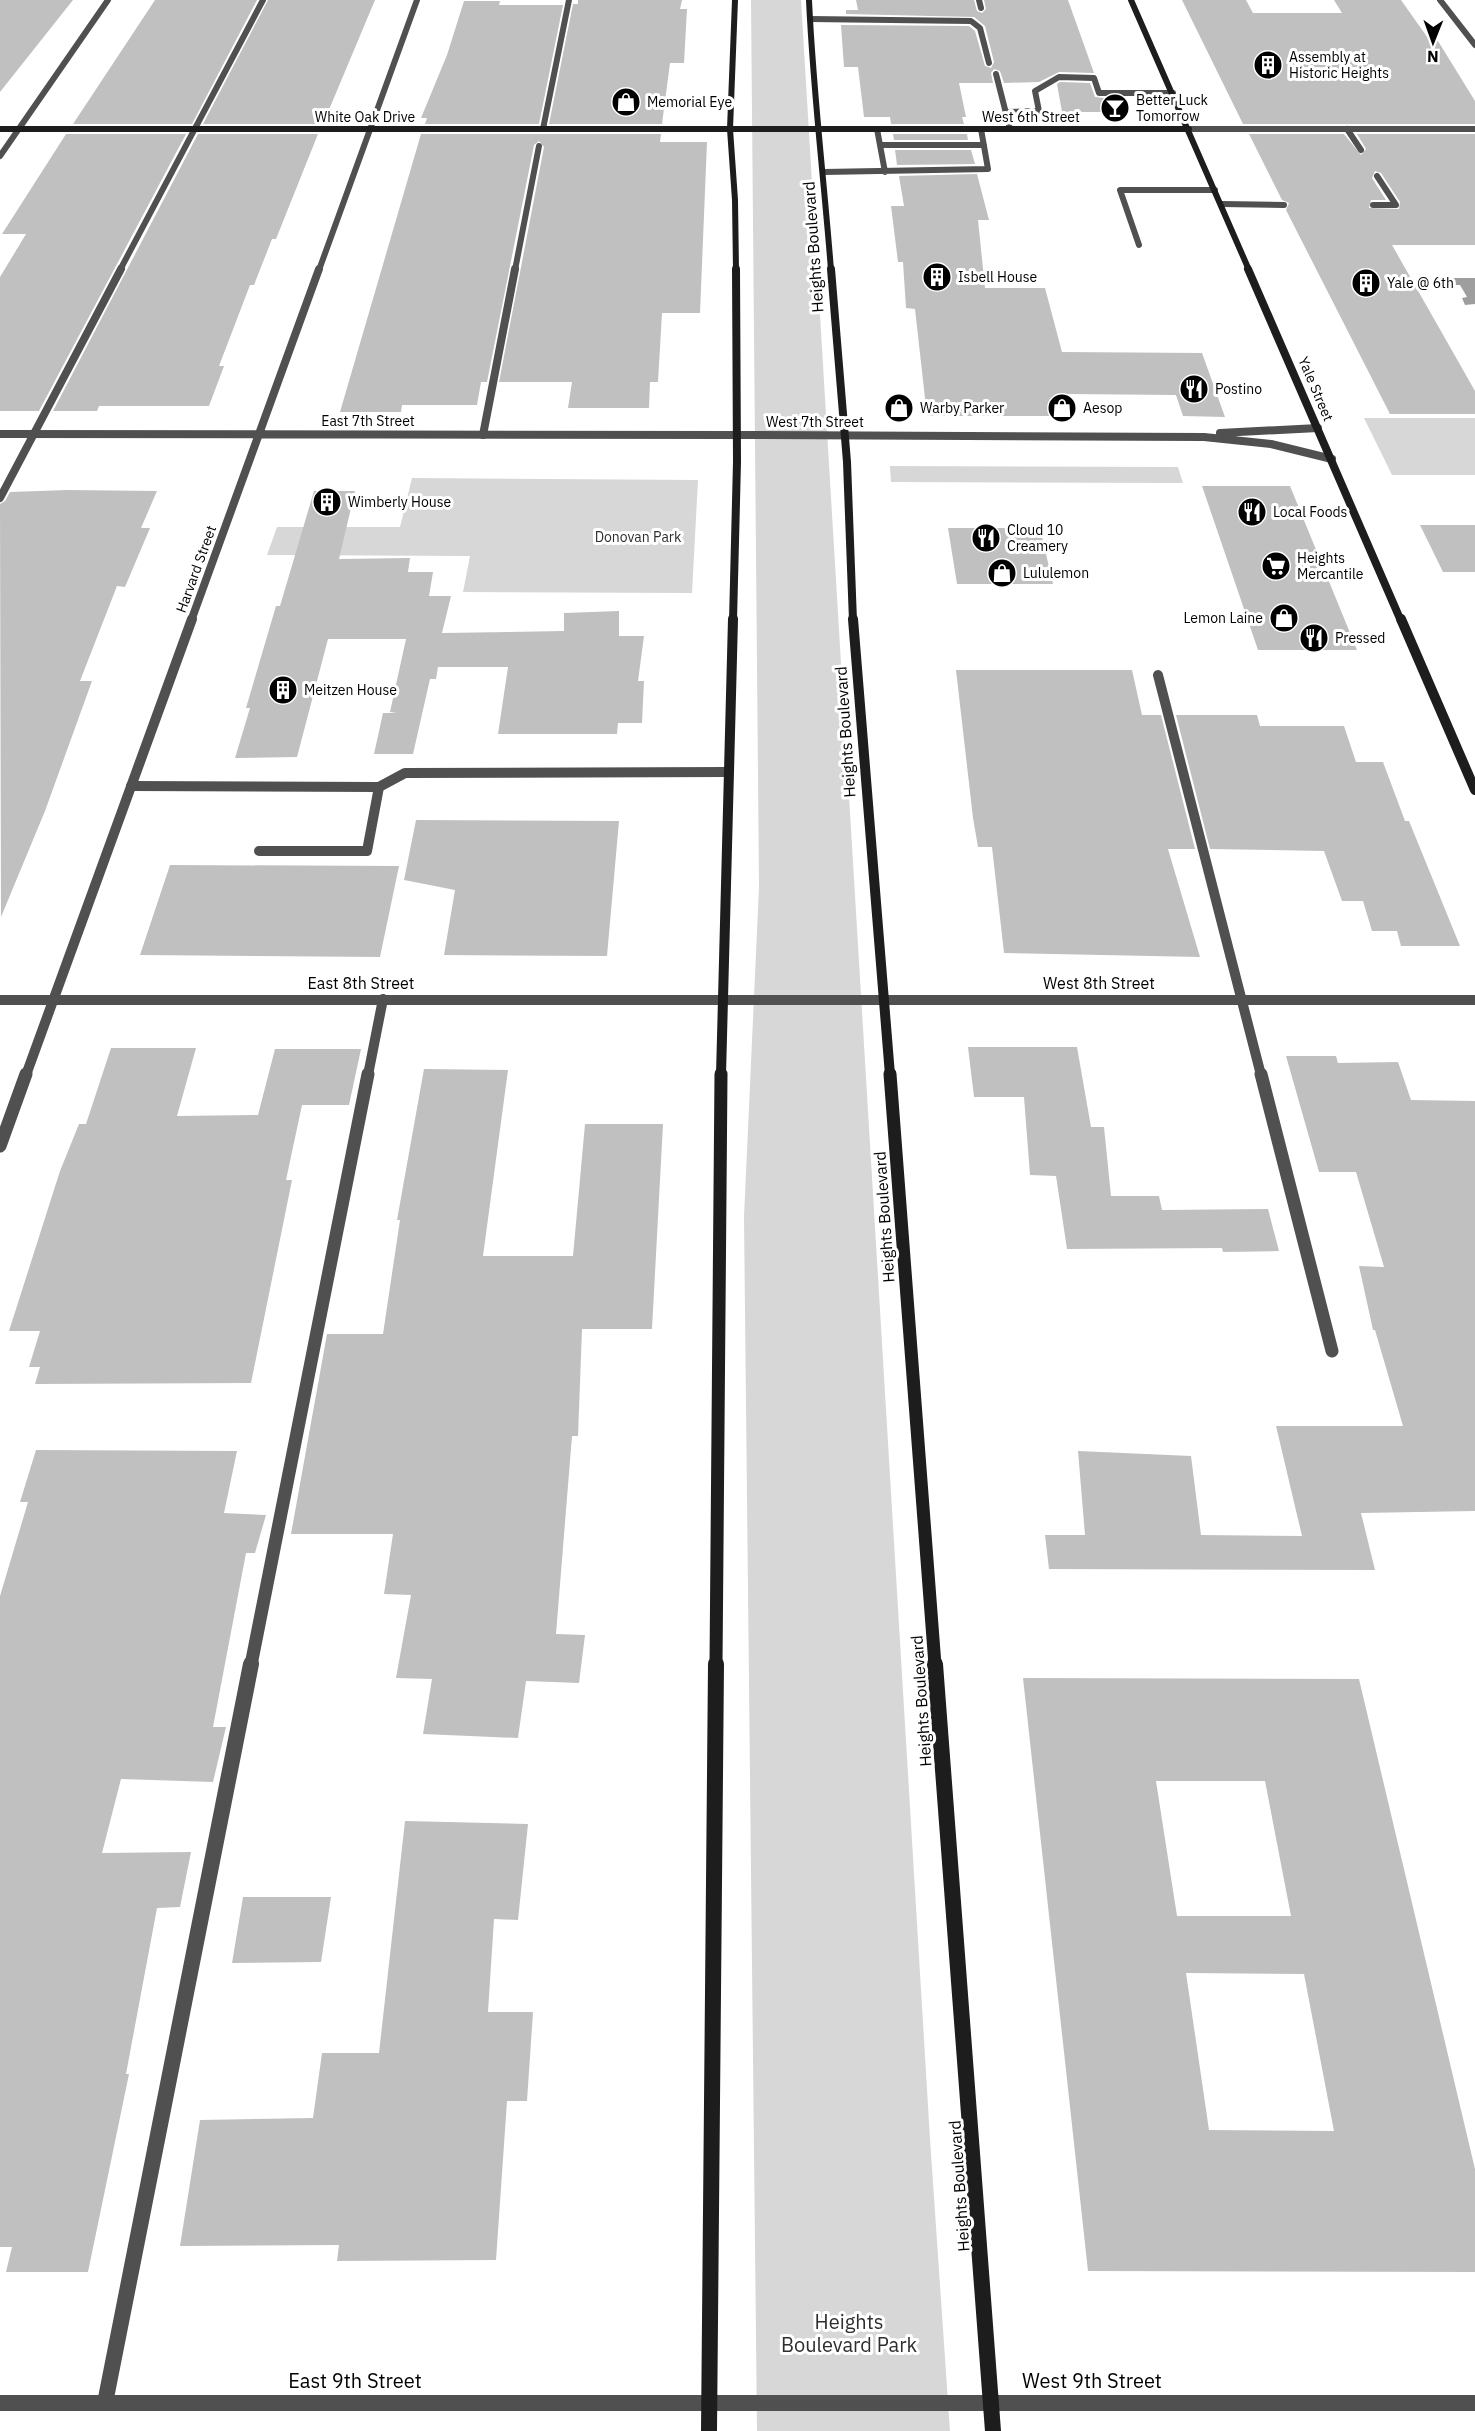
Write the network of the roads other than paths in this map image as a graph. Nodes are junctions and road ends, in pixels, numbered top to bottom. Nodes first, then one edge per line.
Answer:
1 (108, 0) edge
2 (264, 0) edge
3 (417, 0) edge
4 (568, 0) edge
5 (735, 0) edge
6 (809, 0) edge
7 (979, 0) edge
8 (1131, 0) edge
9 (1440, 0) edge
10 (981, 8) dead end
11 (810, 19) junction
12 (1475, 45) edge
13 (989, 63) dead end
14 (996, 74) dead end
15 (1173, 93) junction
16 (1006, 111) junction
17 (0, 129) edge
18 (18, 129) junction
19 (194, 129) junction
20 (372, 129) junction
21 (543, 129) junction
22 (730, 129) junction
23 (820, 129) junction
24 (877, 129) junction
25 (981, 129) junction
26 (1010, 129) junction
27 (1189, 129) junction
28 (1347, 129) junction
29 (1475, 129) edge
30 (880, 145) junction
31 (984, 145) junction
32 (539, 146) dead end
33 (1361, 150) dead end
34 (0, 156) edge
35 (824, 172) junction
36 (885, 172) junction
37 (1377, 176) dead end
38 (1215, 190) junction
39 (1221, 204) junction
40 (1284, 205) dead end
41 (1373, 205) dead end
42 (1139, 245) dead end
43 (1318, 428) junction
44 (0, 434) edge
45 (34, 434) junction
46 (260, 434) junction
47 (483, 435) junction
48 (735, 435) junction
49 (844, 436) junction
50 (1146, 437) junction
51 (1332, 459) junction
52 (0, 498) edge
53 (1158, 675) dead end
54 (728, 772) junction
55 (131, 786) junction
56 (379, 787) junction
57 (1475, 790) edge
58 (259, 851) dead end
59 (383, 999) junction
60 (722, 999) junction
61 (884, 999) junction
62 (1242, 999) junction
63 (0, 1000) edge
64 (53, 1000) junction
65 (1475, 1000) edge
66 (0, 1146) edge
67 (1332, 1351) dead end
68 (0, 2403) edge
69 (105, 2403) junction
70 (991, 2403) junction
71 (1475, 2403) edge
72 (710, 2404) junction
73 (709, 2431) edge
74 (993, 2431) edge

1 - 18 street
2 - 19 street
3 - 20 street, Harvard Street
4 - 21 street
5 - 22 main road
6 - 11 main road, Heights Boulevard
7 - 10 street
8 - 15 main road, Yale Street
9 - 12 street
11 - 13 street
11 - 23 main road, Heights Boulevard
14 - 16 street
15 - 16 street
15 - 27 main road, Yale Street
16 - 26 street
17 - 18 main road, White Oak Drive
18 - 19 main road, White Oak Drive
18 - 34 street
19 - 20 main road, White Oak Drive
19 - 45 street
20 - 21 main road, White Oak Drive
20 - 46 street, Harvard Street
21 - 22 main road, White Oak Drive
22 - 23 main road, West 6th Street
22 - 48 main road
23 - 24 main road, West 6th Street
23 - 35 main road, Heights Boulevard
24 - 25 main road, West 6th Street
24 - 30 street
25 - 26 main road, West 6th Street
25 - 31 street
26 - 27 main road, West 6th Street
27 - 28 street, West 6th Street
27 - 38 main road, Yale Street
28 - 29 street, West 6th Street
28 - 33 street
30 - 31 street
30 - 36 street
31 - 36 street
32 - 47 street
35 - 36 street
35 - 49 main road, Heights Boulevard
37 - 41 street
38 - 39 main road, Yale Street
38 - 42 street
39 - 40 street
39 - 43 main road, Yale Street
43 - 50 street, West 7th Street
43 - 51 main road, Yale Street
44 - 45 street, East 7th Street
45 - 46 street, East 7th Street
45 - 52 street
46 - 47 street, East 7th Street
46 - 55 street, Harvard Street
47 - 48 street, East 7th Street
48 - 49 street, West 7th Street
48 - 54 main road
49 - 50 street, West 7th Street
49 - 61 main road, Heights Boulevard
50 - 51 street, West 7th Street
51 - 57 main road, Yale Street
53 - 62 street
54 - 56 street
54 - 60 main road
55 - 56 street
55 - 64 street, Harvard Street
56 - 58 street
59 - 60 street, East 8th Street
59 - 64 street, East 8th Street
59 - 69 street
60 - 61 street, West 8th Street
60 - 72 main road
61 - 62 street, West 8th Street
61 - 70 main road, Heights Boulevard
62 - 65 street, West 8th Street
62 - 67 street
63 - 64 street, East 8th Street
64 - 66 street, Harvard Street
68 - 69 street, East 9th Street
69 - 72 street, East 9th Street
70 - 71 street, West 9th Street
70 - 72 street, West 9th Street
70 - 74 main road, Heights Boulevard
72 - 73 main road

